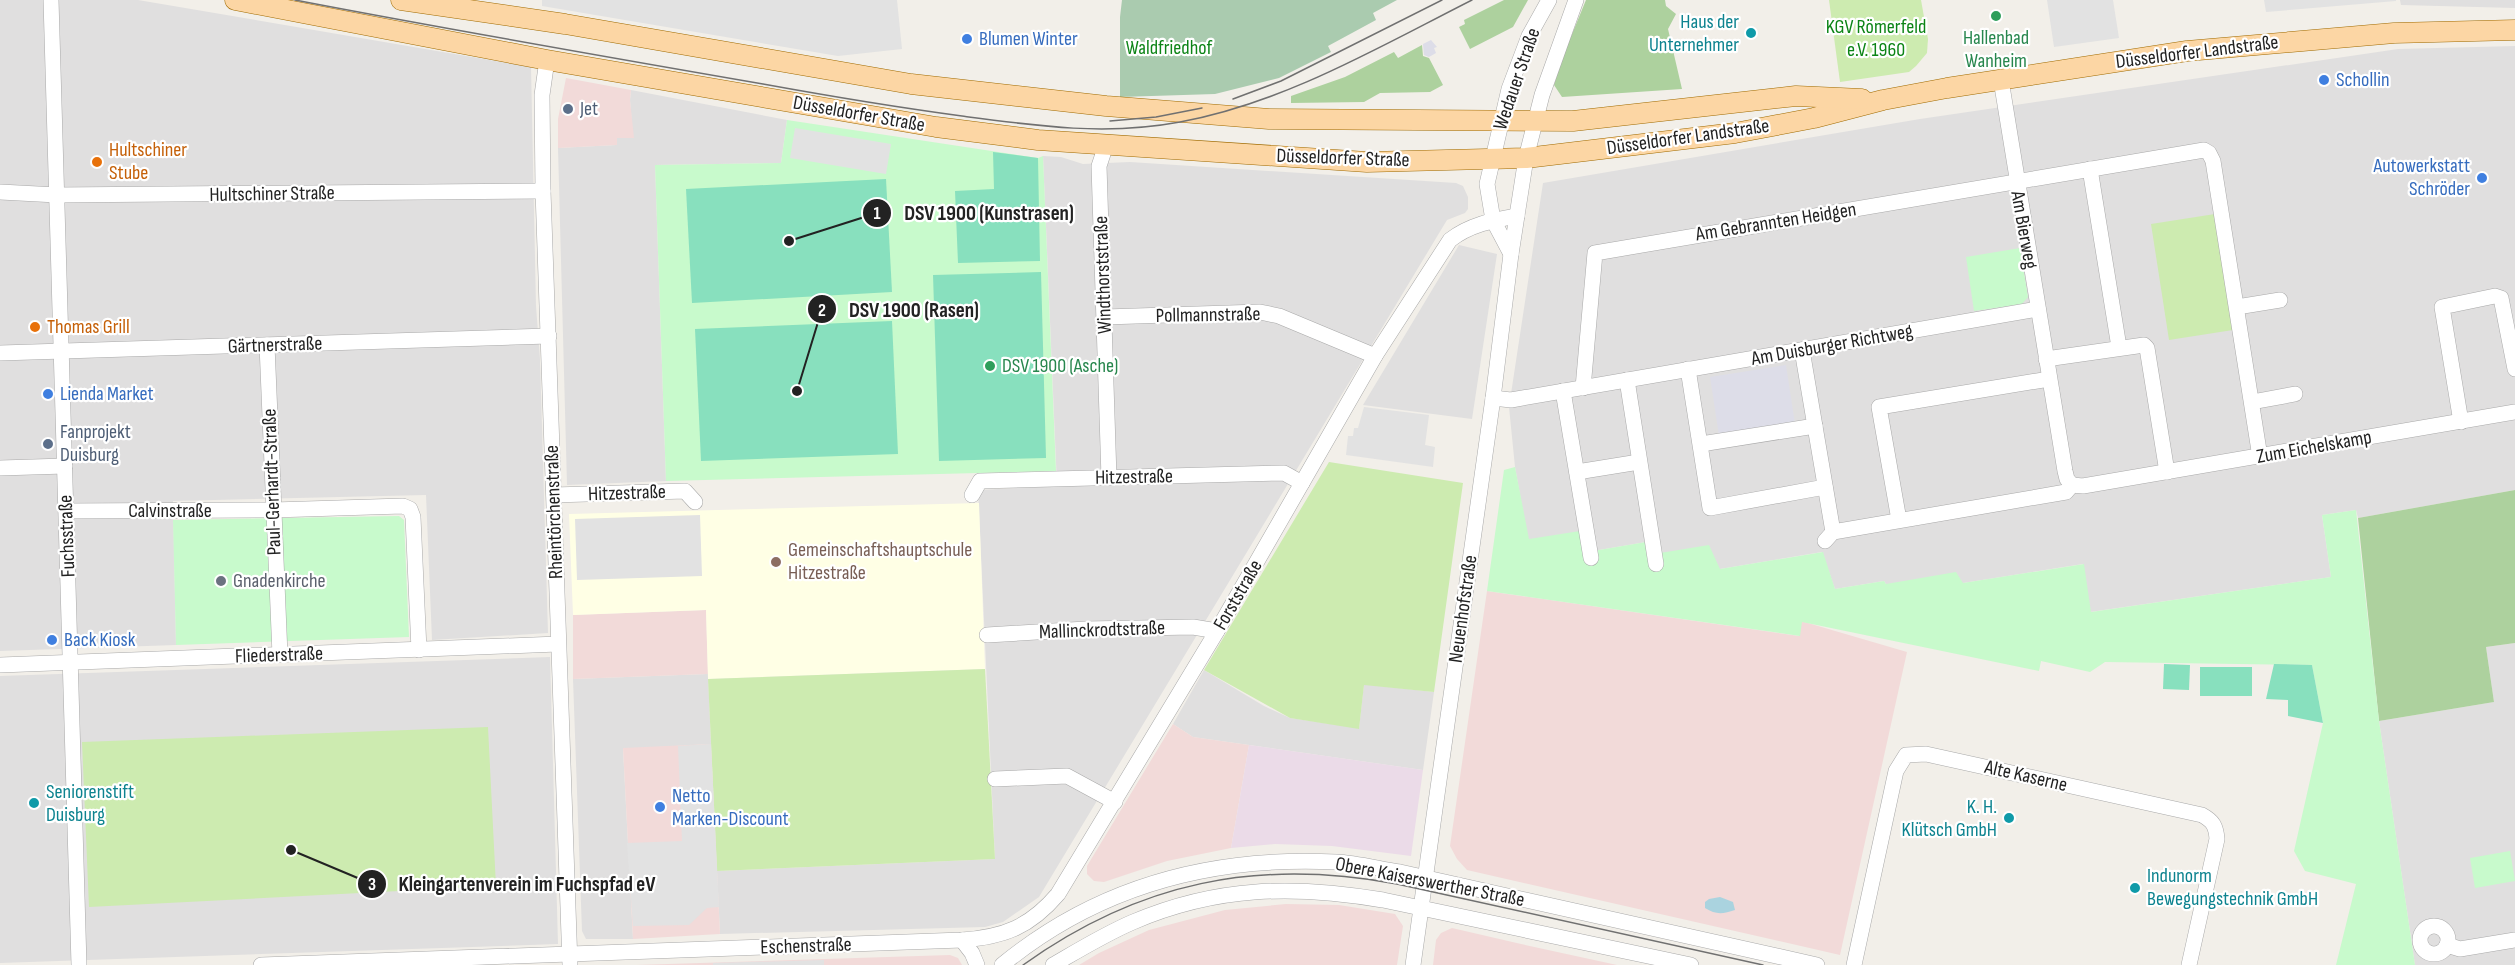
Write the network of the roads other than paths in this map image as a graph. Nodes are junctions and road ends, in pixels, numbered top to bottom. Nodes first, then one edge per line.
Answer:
1 (51, 0) edge
2 (235, 0) edge
3 (401, 0) edge
4 (1549, 0) edge
5 (1576, 0) edge
6 (2515, 30) edge
7 (547, 60) junction
8 (2001, 80) junction
9 (1882, 100) junction
10 (1500, 122) junction
11 (1535, 122) junction
12 (1106, 145) junction
13 (1526, 158) junction
14 (1491, 160) junction
15 (2090, 170) junction
16 (2016, 182) junction
17 (543, 191) junction
18 (0, 192) edge
19 (57, 195) junction
20 (1517, 216) junction
21 (1492, 220) junction
22 (1511, 254) junction
23 (2280, 300) dead end
24 (2237, 307) junction
25 (2038, 309) junction
26 (1105, 317) junction
27 (549, 336) junction
28 (267, 345) junction
29 (2119, 347) junction
30 (1802, 350) junction
31 (63, 351) junction
32 (0, 353) edge
33 (1376, 356) junction
34 (2046, 359) junction
35 (1688, 369) junction
36 (2515, 369) edge
37 (2049, 379) junction
38 (1627, 380) junction
39 (1583, 388) junction
40 (1563, 391) junction
41 (2295, 394) dead end
42 (1493, 398) junction
43 (2252, 402) junction
44 (2515, 412) edge
45 (2461, 422) junction
46 (1815, 426) junction
47 (1701, 444) junction
48 (2260, 457) junction
49 (1639, 462) junction
50 (65, 466) junction
51 (0, 468) edge
52 (1577, 472) junction
53 (2167, 472) junction
54 (1109, 478) junction
55 (1302, 483) junction
56 (2072, 485) junction
57 (1825, 488) junction
58 (554, 495) junction
59 (972, 495) dead end
60 (695, 502) dead end
61 (273, 510) junction
62 (66, 511) junction
63 (1899, 520) junction
64 (1591, 558) dead end
65 (1656, 564) dead end
66 (1218, 631) junction
67 (987, 634) dead end
68 (558, 644) junction
69 (419, 650) junction
70 (280, 656) junction
71 (70, 664) junction
72 (0, 665) edge
73 (995, 779) dead end
74 (1115, 802) junction
75 (1427, 878) junction
76 (1421, 908) junction
77 (962, 940) junction
78 (2515, 940) edge
79 (2446, 945) dead end
80 (569, 960) edge
81 (79, 965) edge
82 (261, 965) edge
83 (977, 965) edge
84 (1002, 965) edge
85 (1053, 965) edge
86 (1413, 965) edge
87 (1691, 965) edge
88 (1817, 965) edge
89 (1854, 965) edge
90 (2189, 965) edge

1 - 19 street, Fuchsstraße
2 - 7 main road, Düsseldorfer Straße
3 - 10 main road, Düsseldorfer Straße
4 - 10 street, Wedauer Straße
5 - 11 street, Wedauer Straße
6 - 8 main road, Düsseldorfer Landstraße
7 - 12 main road, Düsseldorfer Straße
7 - 17 street, Rheintörchenstraße
8 - 9 main road, Düsseldorfer Landstraße
8 - 16 street, Am Bierweg
9 - 11 main road, Düsseldorfer Landstraße
9 - 13 main road, Düsseldorfer Landstraße
10 - 11 main road, Düsseldorfer Landstraße
10 - 14 street, Wedauer Straße
11 - 13 street, Neuenhofstraße
12 - 14 main road, Düsseldorfer Straße
12 - 26 street, Windthorststraße
13 - 14 main road, Düsseldorfer Landstraße
13 - 20 street, Neuenhofstraße
14 - 21 street
15 - 16 street, Am Gebrannten Heidgen
15 - 24 street, Am Gebrannten Heidgen
15 - 29 street
16 - 25 street, Am Bierweg
16 - 39 street, Am Gebrannten Heidgen
17 - 19 street, Hultschiner Straße
17 - 27 street, Rheintörchenstraße
18 - 19 street, Hultschiner Straße
19 - 31 street, Fuchsstraße
20 - 21 street
20 - 22 street, Neuenhofstraße
21 - 22 street
21 - 33 street, Forststraße
22 - 42 street, Neuenhofstraße
23 - 24 street
24 - 43 street, Am Gebrannten Heidgen
25 - 30 street, Am Duisburger Richtweg
25 - 34 street, Am Bierweg
26 - 33 street, Pollmannstraße
26 - 54 street, Windthorststraße
27 - 28 street, Gärtnerstraße
27 - 58 street, Rheintörchenstraße
28 - 31 street, Gärtnerstraße
28 - 61 street, Paul-Gerhardt-Straße
29 - 34 street
29 - 53 street
30 - 35 street, Am Duisburger Richtweg
30 - 46 street, Zum Eichelskamp
31 - 32 street, Gärtnerstraße
31 - 50 street, Fuchsstraße
33 - 55 street, Forststraße
34 - 37 street, Am Bierweg
35 - 38 street, Am Duisburger Richtweg
35 - 47 street
36 - 45 street
37 - 56 street, Am Bierweg
37 - 63 street
38 - 39 street, Am Duisburger Richtweg
38 - 49 street
39 - 40 street, Am Duisburger Richtweg
40 - 42 street, Am Duisburger Richtweg
40 - 52 street
41 - 43 street
42 - 75 street, Neuenhofstraße
43 - 48 street, Am Gebrannten Heidgen
44 - 45 street, Zum Eichelskamp
45 - 48 street, Zum Eichelskamp
46 - 47 street
46 - 57 street, Zum Eichelskamp
47 - 57 street
48 - 53 street, Zum Eichelskamp
49 - 52 street
49 - 65 street
50 - 51 street
50 - 62 street, Fuchsstraße
52 - 64 street
53 - 56 street, Zum Eichelskamp
54 - 55 street, Hitzestraße
54 - 59 street, Hitzestraße
55 - 66 street, Forststraße
56 - 63 street, Zum Eichelskamp
57 - 63 street, Zum Eichelskamp
58 - 60 street, Hitzestraße
58 - 68 street, Rheintörchenstraße
61 - 62 street, Calvinstraße
61 - 69 street, Calvinstraße
61 - 70 street, Paul-Gerhardt-Straße
62 - 71 street, Fuchsstraße
66 - 67 street, Mallinckrodtstraße
66 - 74 street, Forststraße
68 - 69 street, Fliederstraße
68 - 80 street, Rheintörchenstraße
69 - 70 street, Fliederstraße
70 - 71 street, Fliederstraße
71 - 72 street, Fliederstraße
71 - 81 street, Fuchsstraße
73 - 74 street
74 - 77 street, Forststraße
75 - 76 street, Neuenhofstraße
75 - 84 street, Obere Kaiserswerther Straße
75 - 88 street, Obere Kaiserswerther Straße
76 - 85 street, Obere Kaiserswerther Straße
76 - 86 street, Neuenhofstraße
76 - 87 street, Obere Kaiserswerther Straße
77 - 80 street, Eschenstraße
77 - 83 street
78 - 79 street
80 - 82 street, Eschenstraße
89 - 90 street, Alte Kaserne

